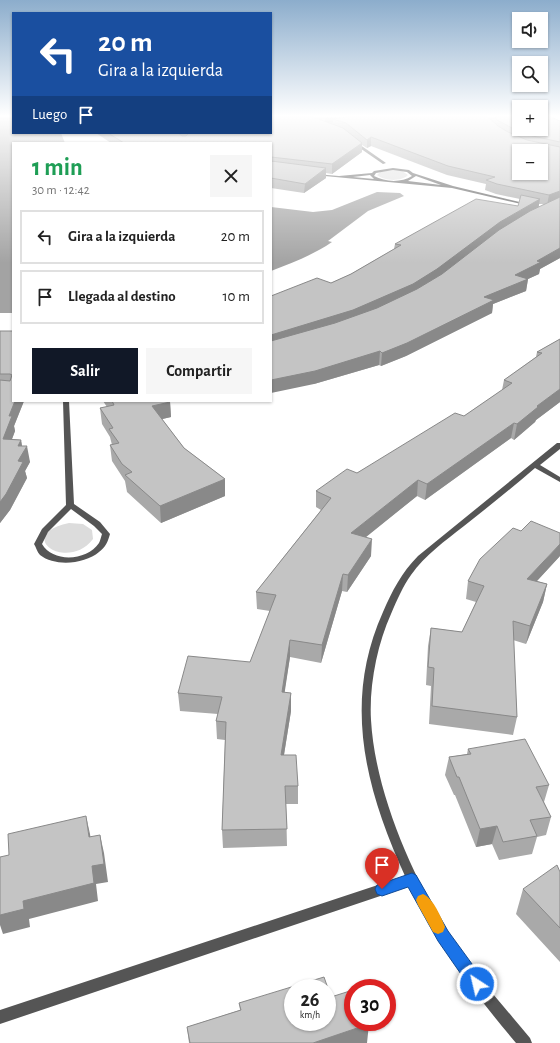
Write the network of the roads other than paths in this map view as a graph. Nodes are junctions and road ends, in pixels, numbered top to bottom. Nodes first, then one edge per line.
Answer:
1 (385, 166) edge
2 (392, 166) edge
3 (383, 170) junction
4 (404, 170) junction
5 (308, 174) edge
6 (372, 174) junction
7 (414, 174) junction
8 (339, 177) junction
9 (384, 180) junction
10 (398, 181) junction
11 (452, 187) junction
12 (539, 207) edge
13 (66, 402) edge
14 (560, 445) edge
15 (535, 465) junction
16 (560, 480) edge
17 (70, 505) junction
18 (412, 880) junction
19 (0, 1017) edge
20 (525, 1043) edge

1 - 3 street
2 - 4 street
3 - 4 street
3 - 6 street
4 - 7 street
5 - 8 street
6 - 8 street
6 - 9 street
7 - 10 street
7 - 11 street
8 - 9 street
9 - 10 street
10 - 11 street
11 - 12 street
13 - 17 street
14 - 15 street
15 - 16 street
15 - 18 street
17 - 17 street
18 - 19 street
18 - 20 street

